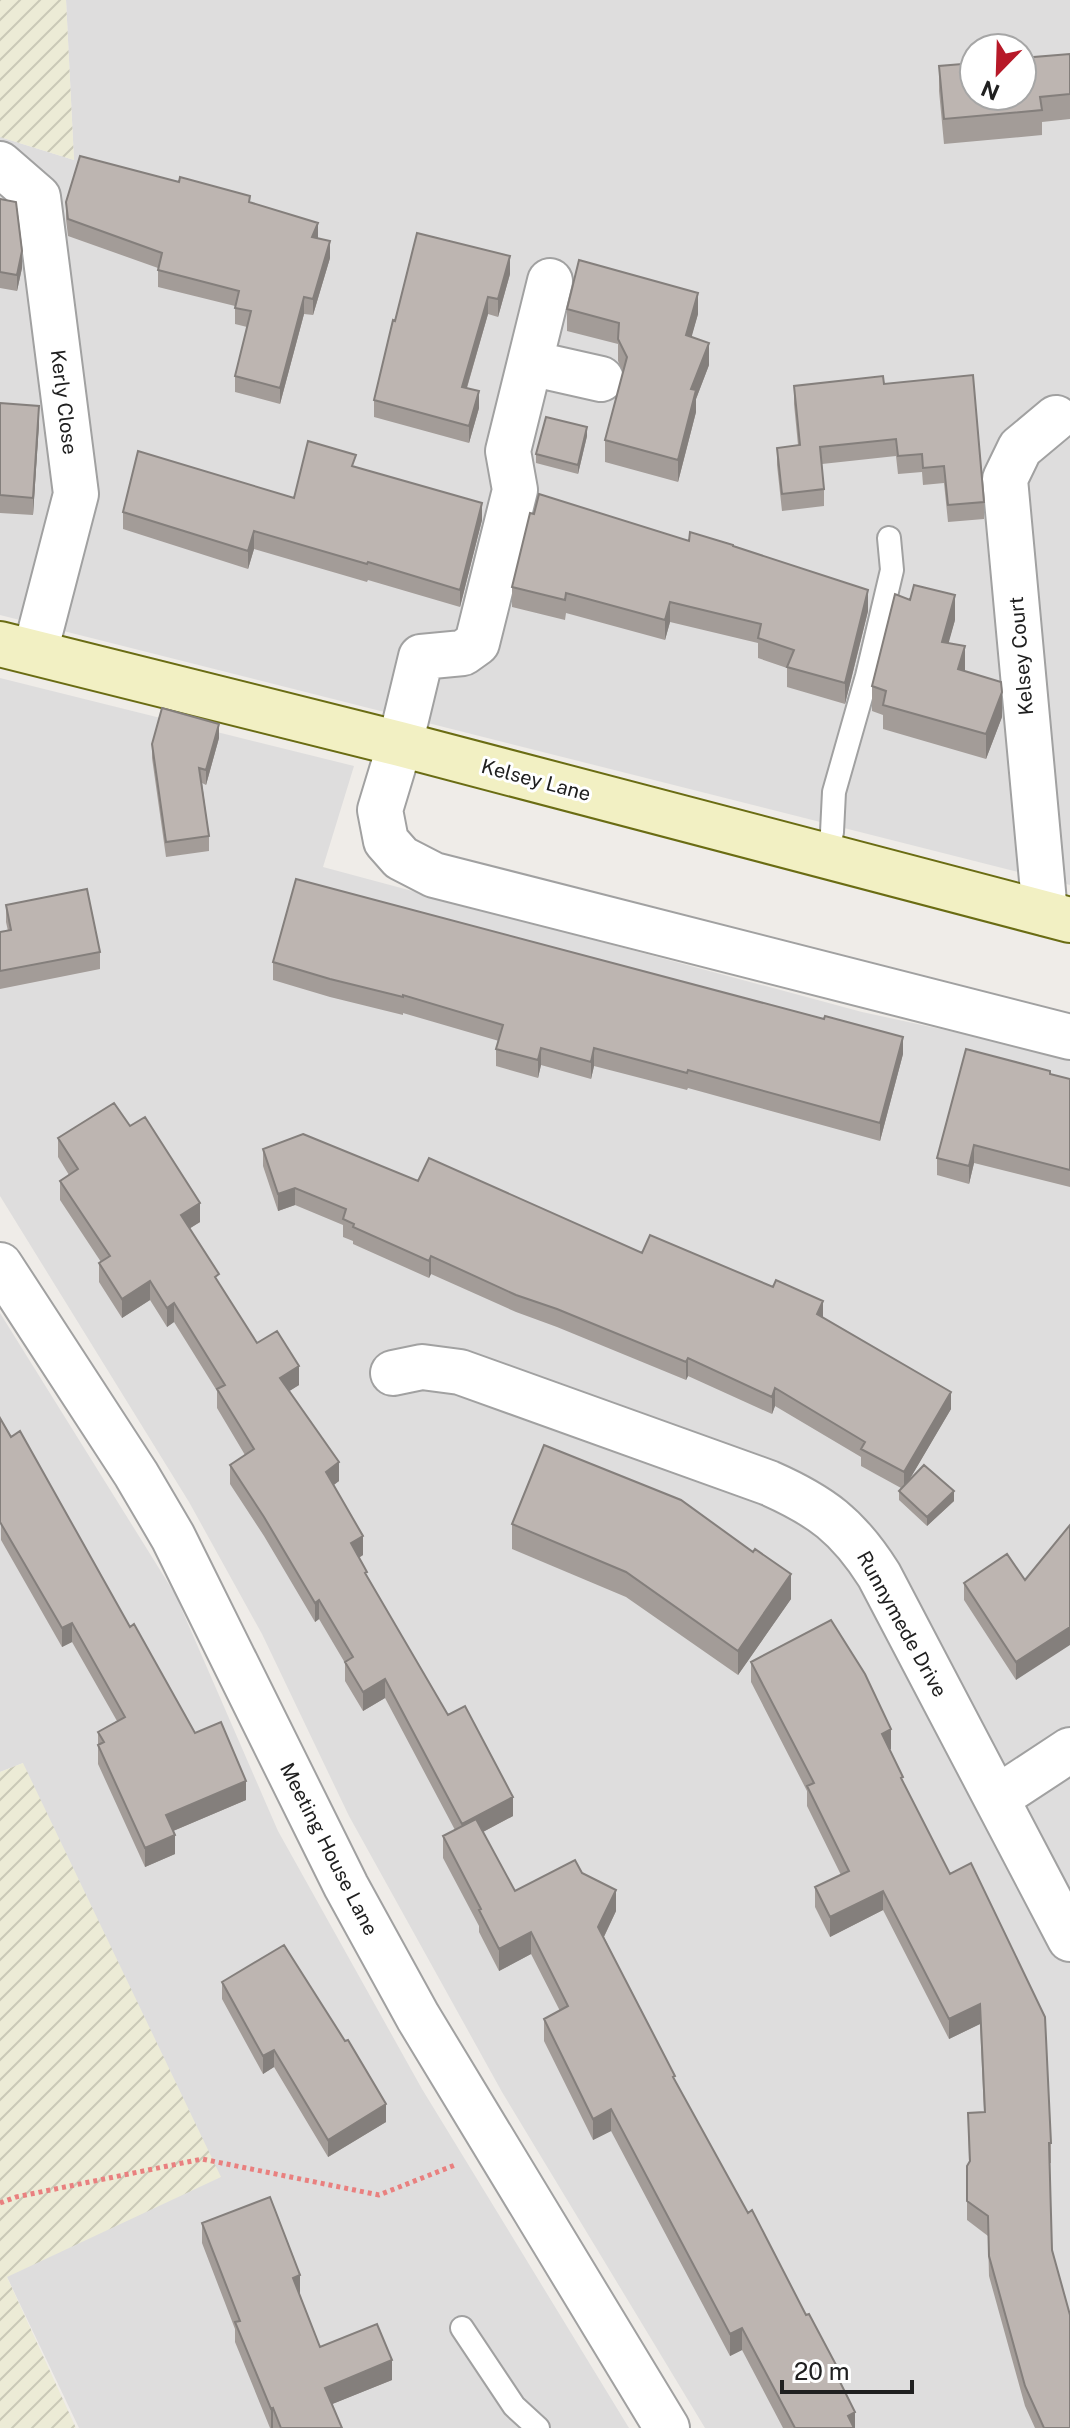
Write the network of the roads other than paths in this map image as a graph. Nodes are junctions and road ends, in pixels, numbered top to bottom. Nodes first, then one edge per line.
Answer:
1 (0, 164) edge
2 (550, 281) dead end
3 (530, 363) junction
4 (601, 379) dead end
5 (1056, 418) dead end
6 (889, 538) dead end
7 (17, 648) edge
8 (400, 744) junction
9 (827, 856) junction
10 (1057, 917) edge
11 (1070, 1037) edge
12 (0, 1265) edge
13 (393, 1373) dead end
14 (1070, 1750) edge
15 (997, 1798) junction
16 (1070, 1939) edge
17 (462, 2328) dead end
18 (538, 2428) edge
19 (667, 2428) edge

1 - 7 street, Kerly Close
2 - 3 street
3 - 4 street
3 - 8 street
5 - 10 street, Kelsey Court
6 - 9 lane
7 - 8 main road, Kelsey Lane
8 - 9 main road, Kelsey Lane
8 - 11 street
9 - 10 main road, Kelsey Lane
12 - 19 street, Meeting House Lane
13 - 15 street, Runnymede Drive
14 - 15 street
15 - 16 street, Runnymede Drive
17 - 18 lane

